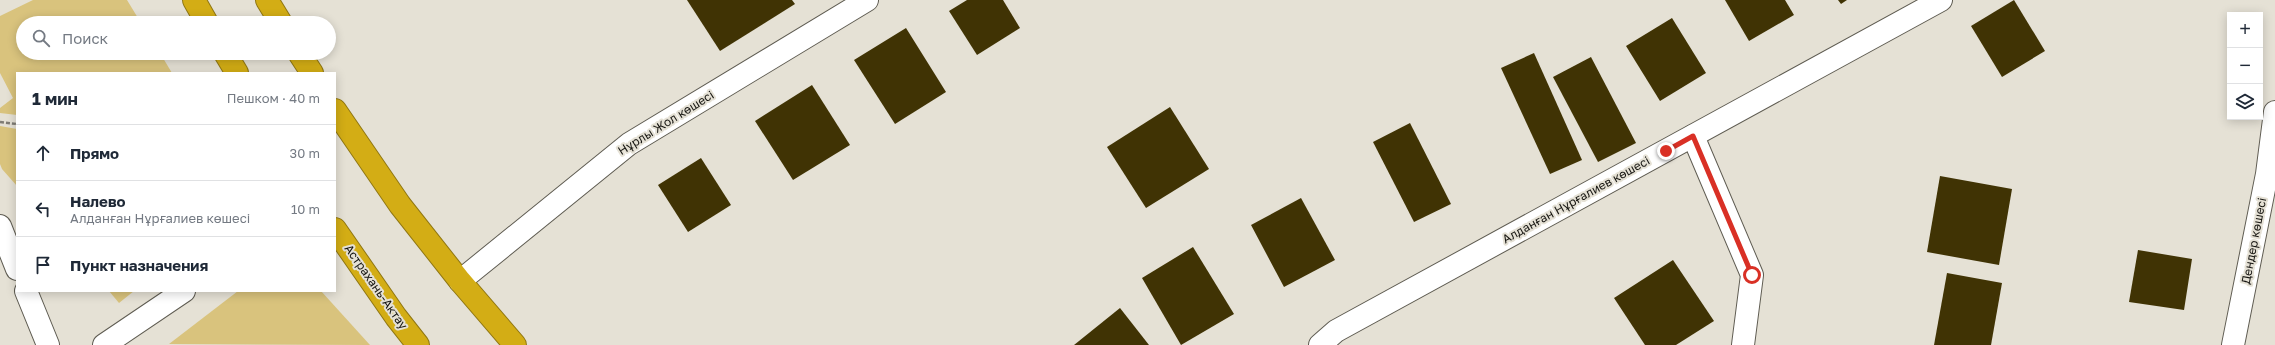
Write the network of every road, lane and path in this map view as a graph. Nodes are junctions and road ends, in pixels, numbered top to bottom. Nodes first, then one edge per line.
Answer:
1 (194, 0) edge
2 (267, 0) edge
3 (1940, 0) edge
4 (859, 2) edge
5 (203, 16) edge
6 (277, 16) edge
7 (229, 60) edge
8 (304, 60) edge
9 (236, 72) edge
10 (311, 72) edge
11 (336, 111) edge
12 (2275, 112) edge
13 (0, 122) edge
14 (16, 124) edge
15 (1693, 136) junction
16 (0, 226) edge
17 (336, 229) edge
18 (16, 266) edge
19 (460, 281) junction
20 (26, 292) edge
21 (183, 292) edge
22 (48, 345) edge
23 (104, 345) edge
24 (418, 345) edge
25 (515, 345) edge
26 (1320, 345) edge
27 (1743, 345) edge
28 (2234, 345) edge

1 - 5 highway
2 - 6 highway
3 - 15 street, Алданған Нұрғалиев көшесі
4 - 19 street, Нұрлы Жол көшесі
7 - 9 highway
8 - 10 highway
11 - 19 highway
12 - 28 street, Дендер көшесі
13 - 14 path
15 - 26 street, Алданған Нұрғалиев көшесі
15 - 27 street
16 - 18 street
17 - 24 highway, Астрахань-Актау
19 - 25 highway
20 - 22 street
21 - 23 street

